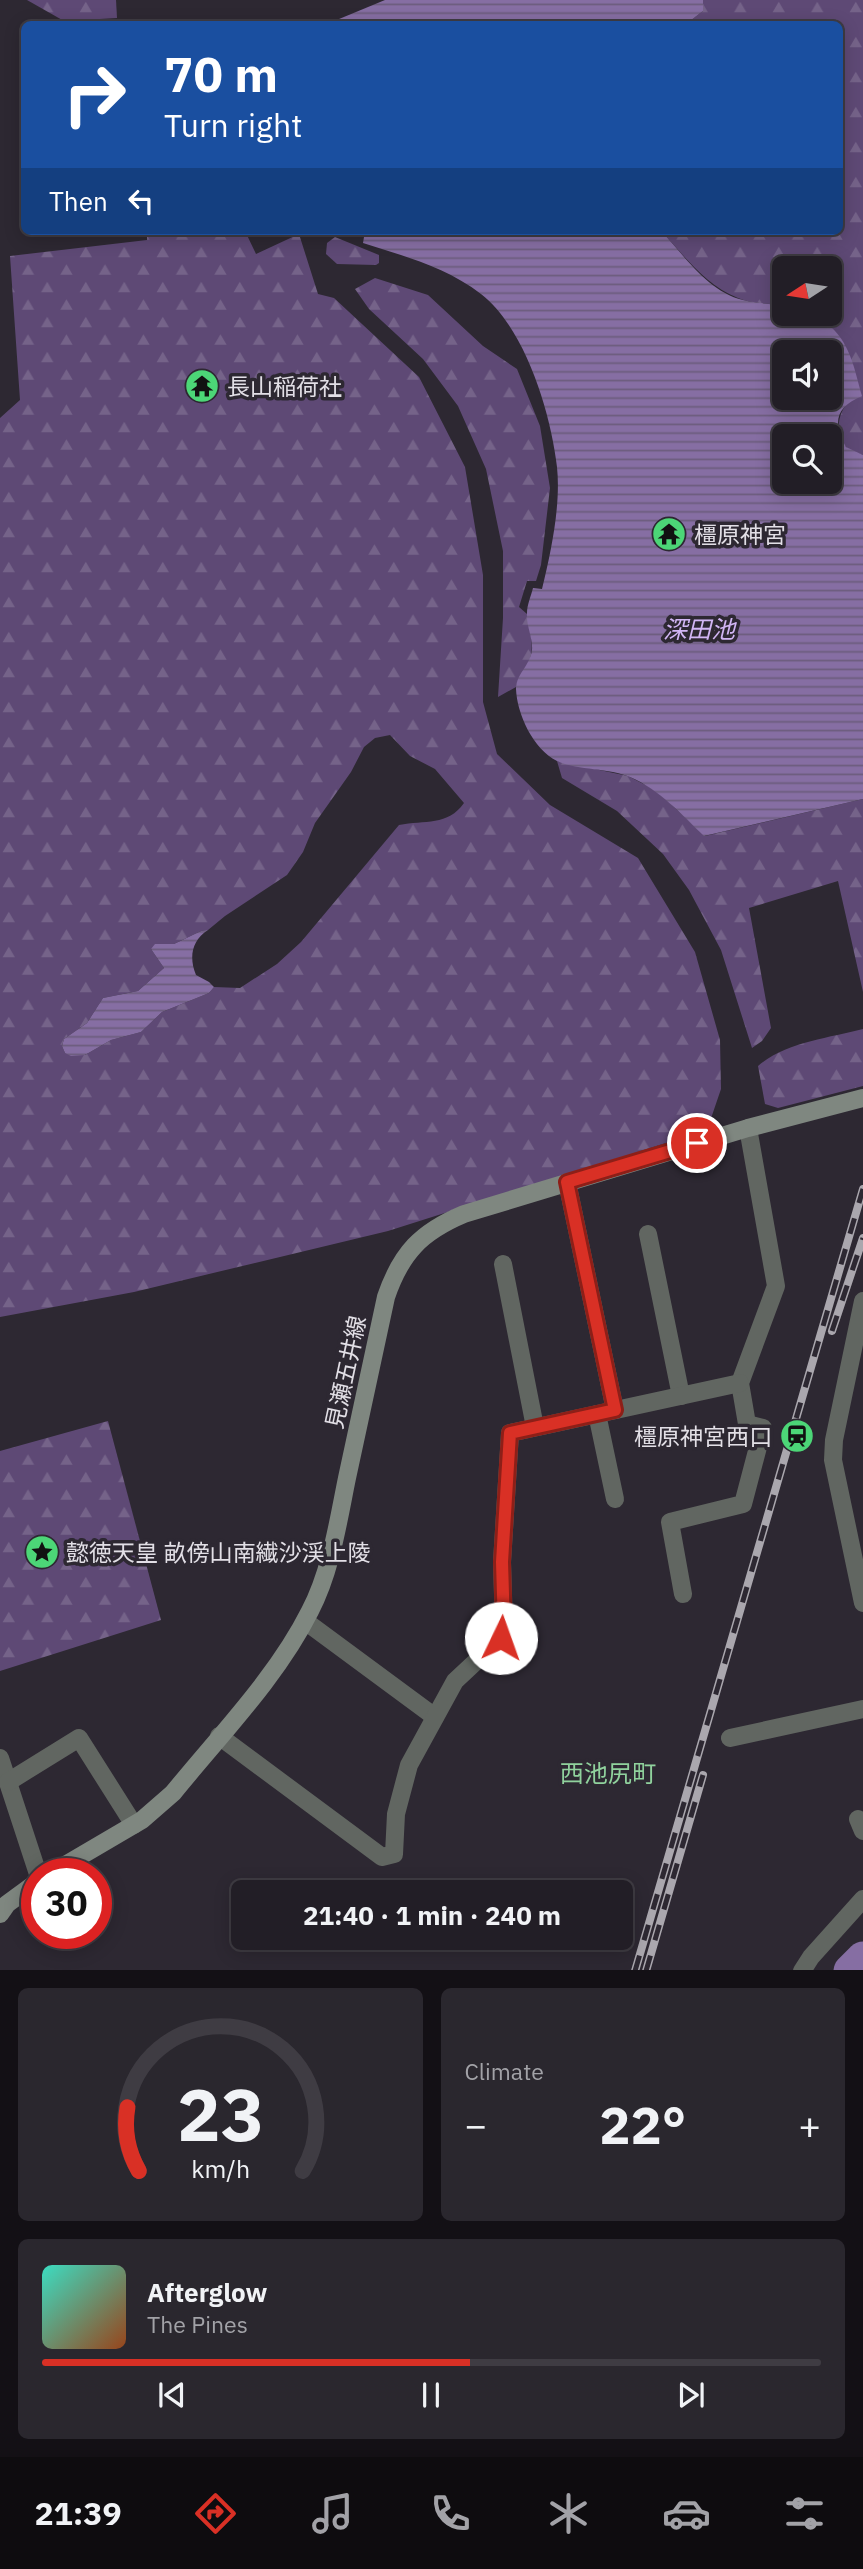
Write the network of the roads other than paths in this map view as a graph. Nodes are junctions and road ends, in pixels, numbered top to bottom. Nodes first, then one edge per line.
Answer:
1 (863, 1098) edge
2 (748, 1128) junction
3 (567, 1182) junction
4 (648, 1234) dead end
5 (503, 1264) dead end
6 (863, 1301) edge
7 (740, 1383) junction
8 (681, 1395) junction
9 (615, 1410) junction
10 (597, 1414) junction
11 (535, 1427) junction
12 (615, 1499) dead end
13 (860, 1577) edge
14 (682, 1594) dead end
15 (863, 1603) edge
16 (305, 1620) junction
17 (863, 1709) edge
18 (435, 1717) junction
19 (219, 1736) junction
20 (730, 1738) dead end
21 (0, 1758) edge
22 (8, 1782) junction
23 (134, 1825) junction
24 (33, 1858) edge
25 (77, 1858) edge
26 (21, 1894) edge
27 (863, 1899) edge
28 (0, 1914) edge
29 (802, 1970) edge

1 - 2 main road, 見瀬五井線
2 - 3 main road, 見瀬五井線
2 - 7 street
3 - 9 street
3 - 16 main road, 見瀬五井線
4 - 8 street
5 - 11 street
6 - 13 street
7 - 8 street
7 - 14 street
8 - 9 street
9 - 10 street
10 - 11 street
10 - 12 street
11 - 18 street
13 - 15 street
16 - 18 street
16 - 19 main road, 見瀬五井線
17 - 20 street
18 - 19 street
19 - 23 main road, 見瀬五井線
21 - 22 street
22 - 23 street
22 - 24 street
23 - 25 main road, 見瀬五井線
26 - 28 main road
27 - 29 street

